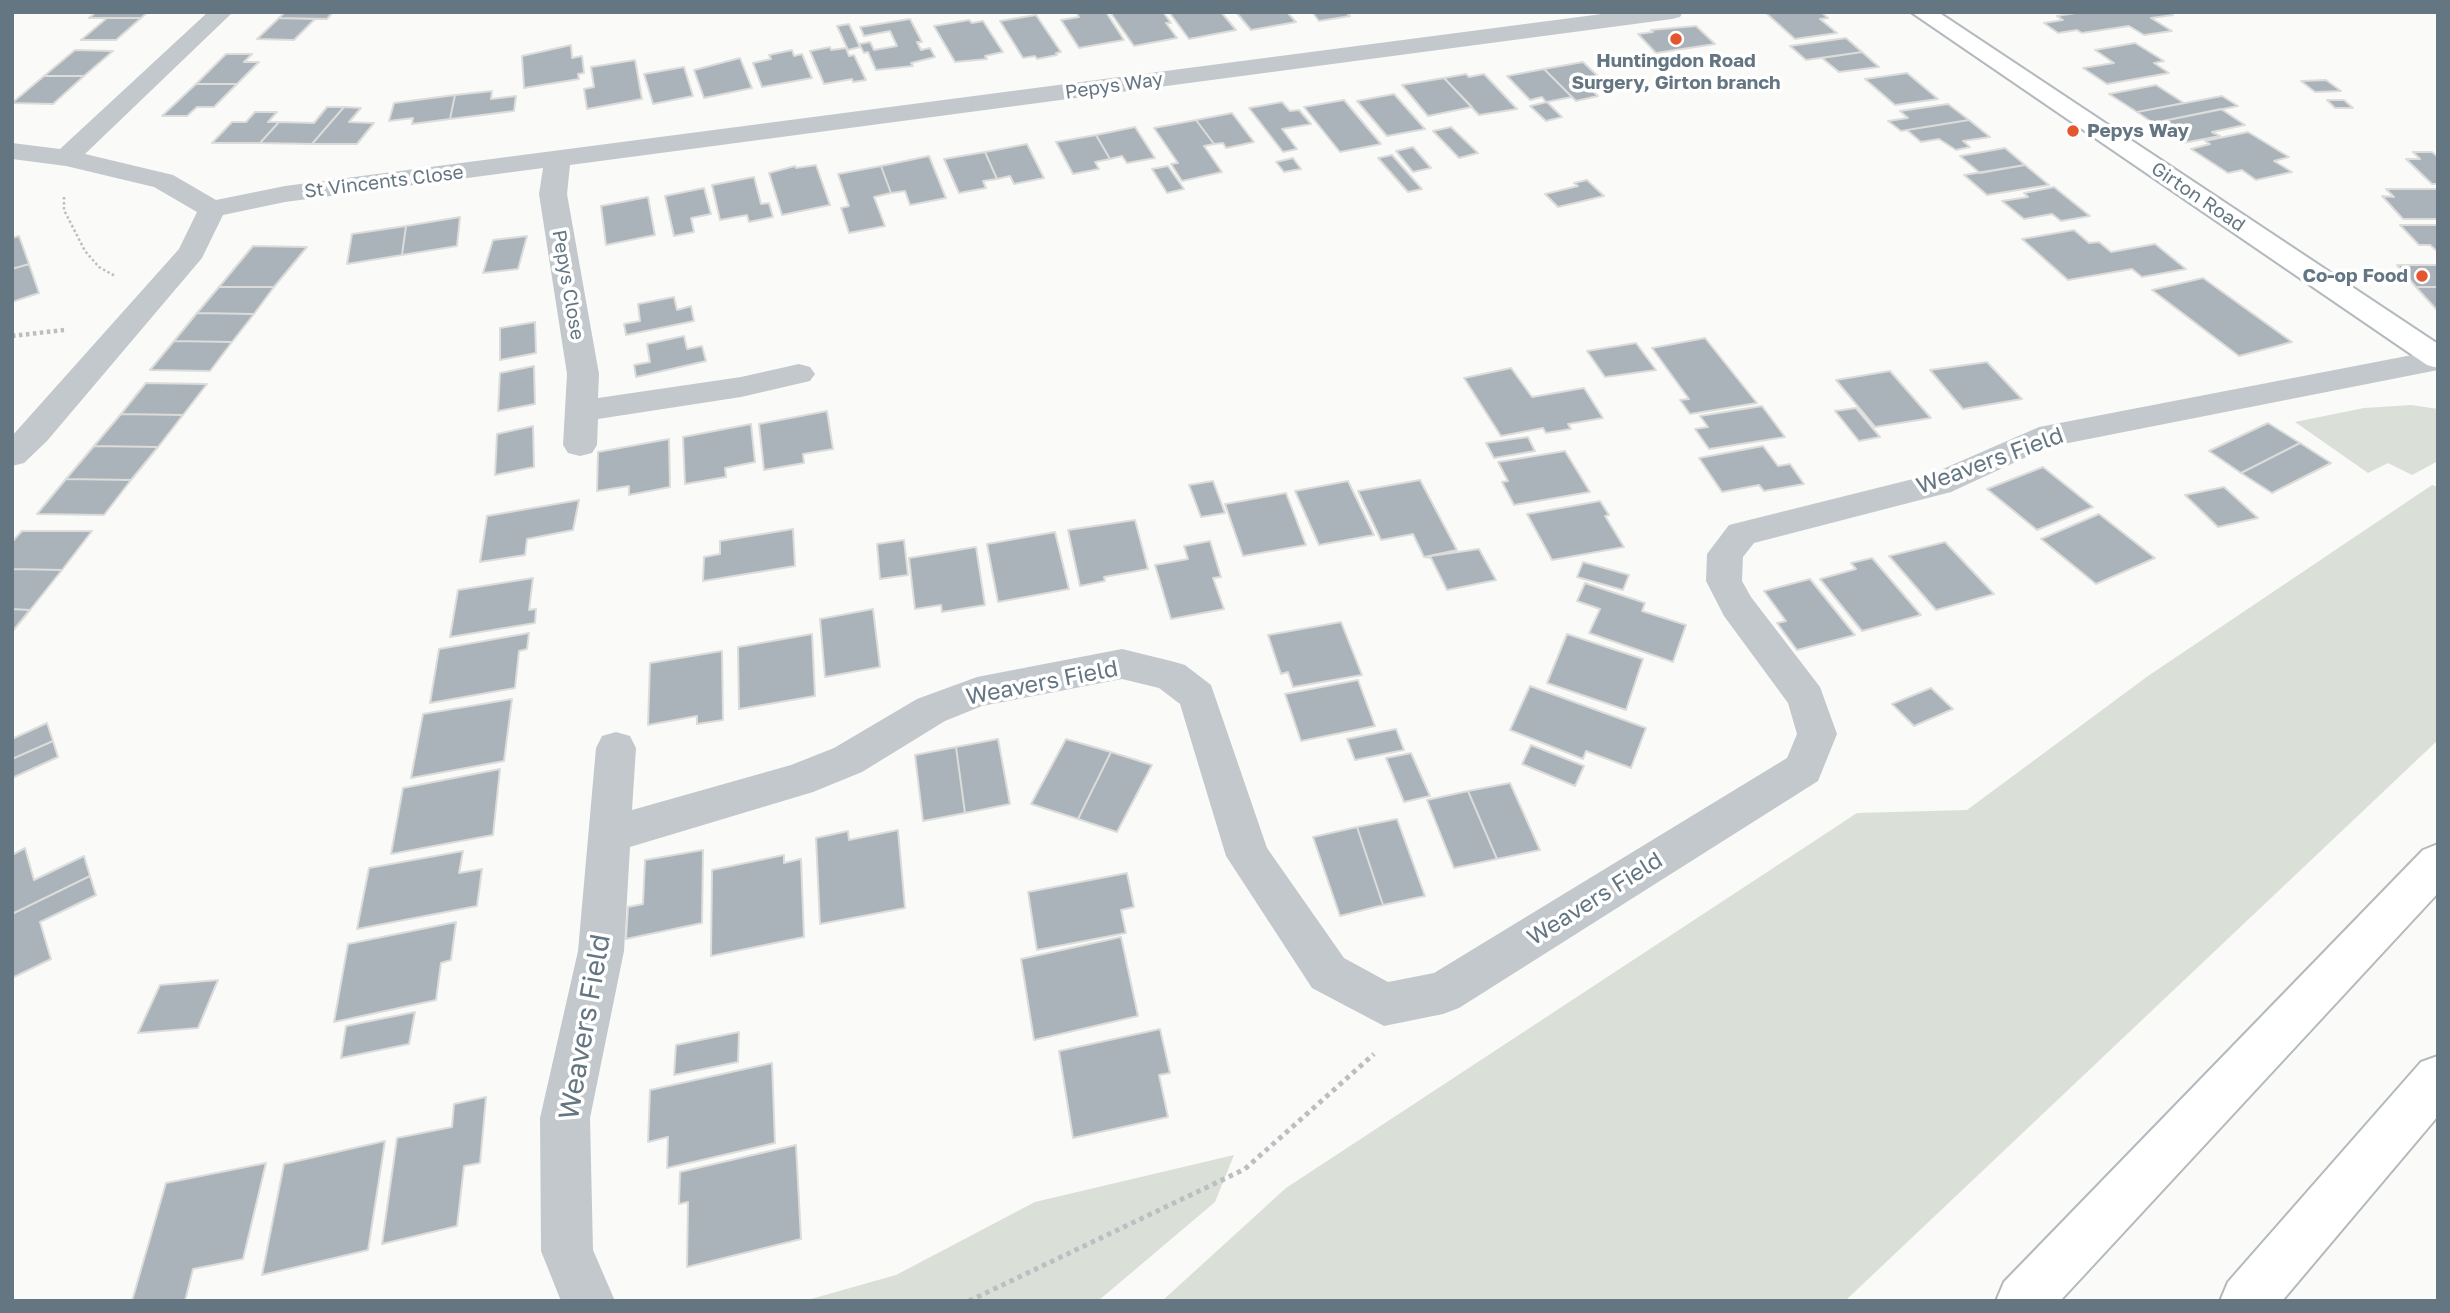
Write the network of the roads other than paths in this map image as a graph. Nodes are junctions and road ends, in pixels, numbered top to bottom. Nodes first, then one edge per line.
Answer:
1 (222, 12) edge
2 (1671, 12) edge
3 (1922, 12) edge
4 (12, 151) edge
5 (557, 160) junction
6 (65, 172) junction
7 (212, 209) junction
8 (2438, 359) edge
9 (799, 374) dead end
10 (582, 411) junction
11 (580, 445) dead end
12 (12, 454) edge
13 (617, 748) dead end
14 (612, 834) junction
15 (2438, 863) edge
16 (2438, 1079) edge
17 (588, 1301) edge
18 (2023, 1301) edge
19 (2247, 1301) edge

1 - 6 street
2 - 5 street, Pepys Way
3 - 8 main road, Girton Road
4 - 6 street
5 - 7 street, St Vincents Close
5 - 10 street, Pepys Close
6 - 7 street
7 - 12 street
8 - 14 street, Weavers Field
9 - 10 street
10 - 11 street, Pepys Close
13 - 14 street, Weavers Field
14 - 17 street, Weavers Field
15 - 18 main road
16 - 19 main road

